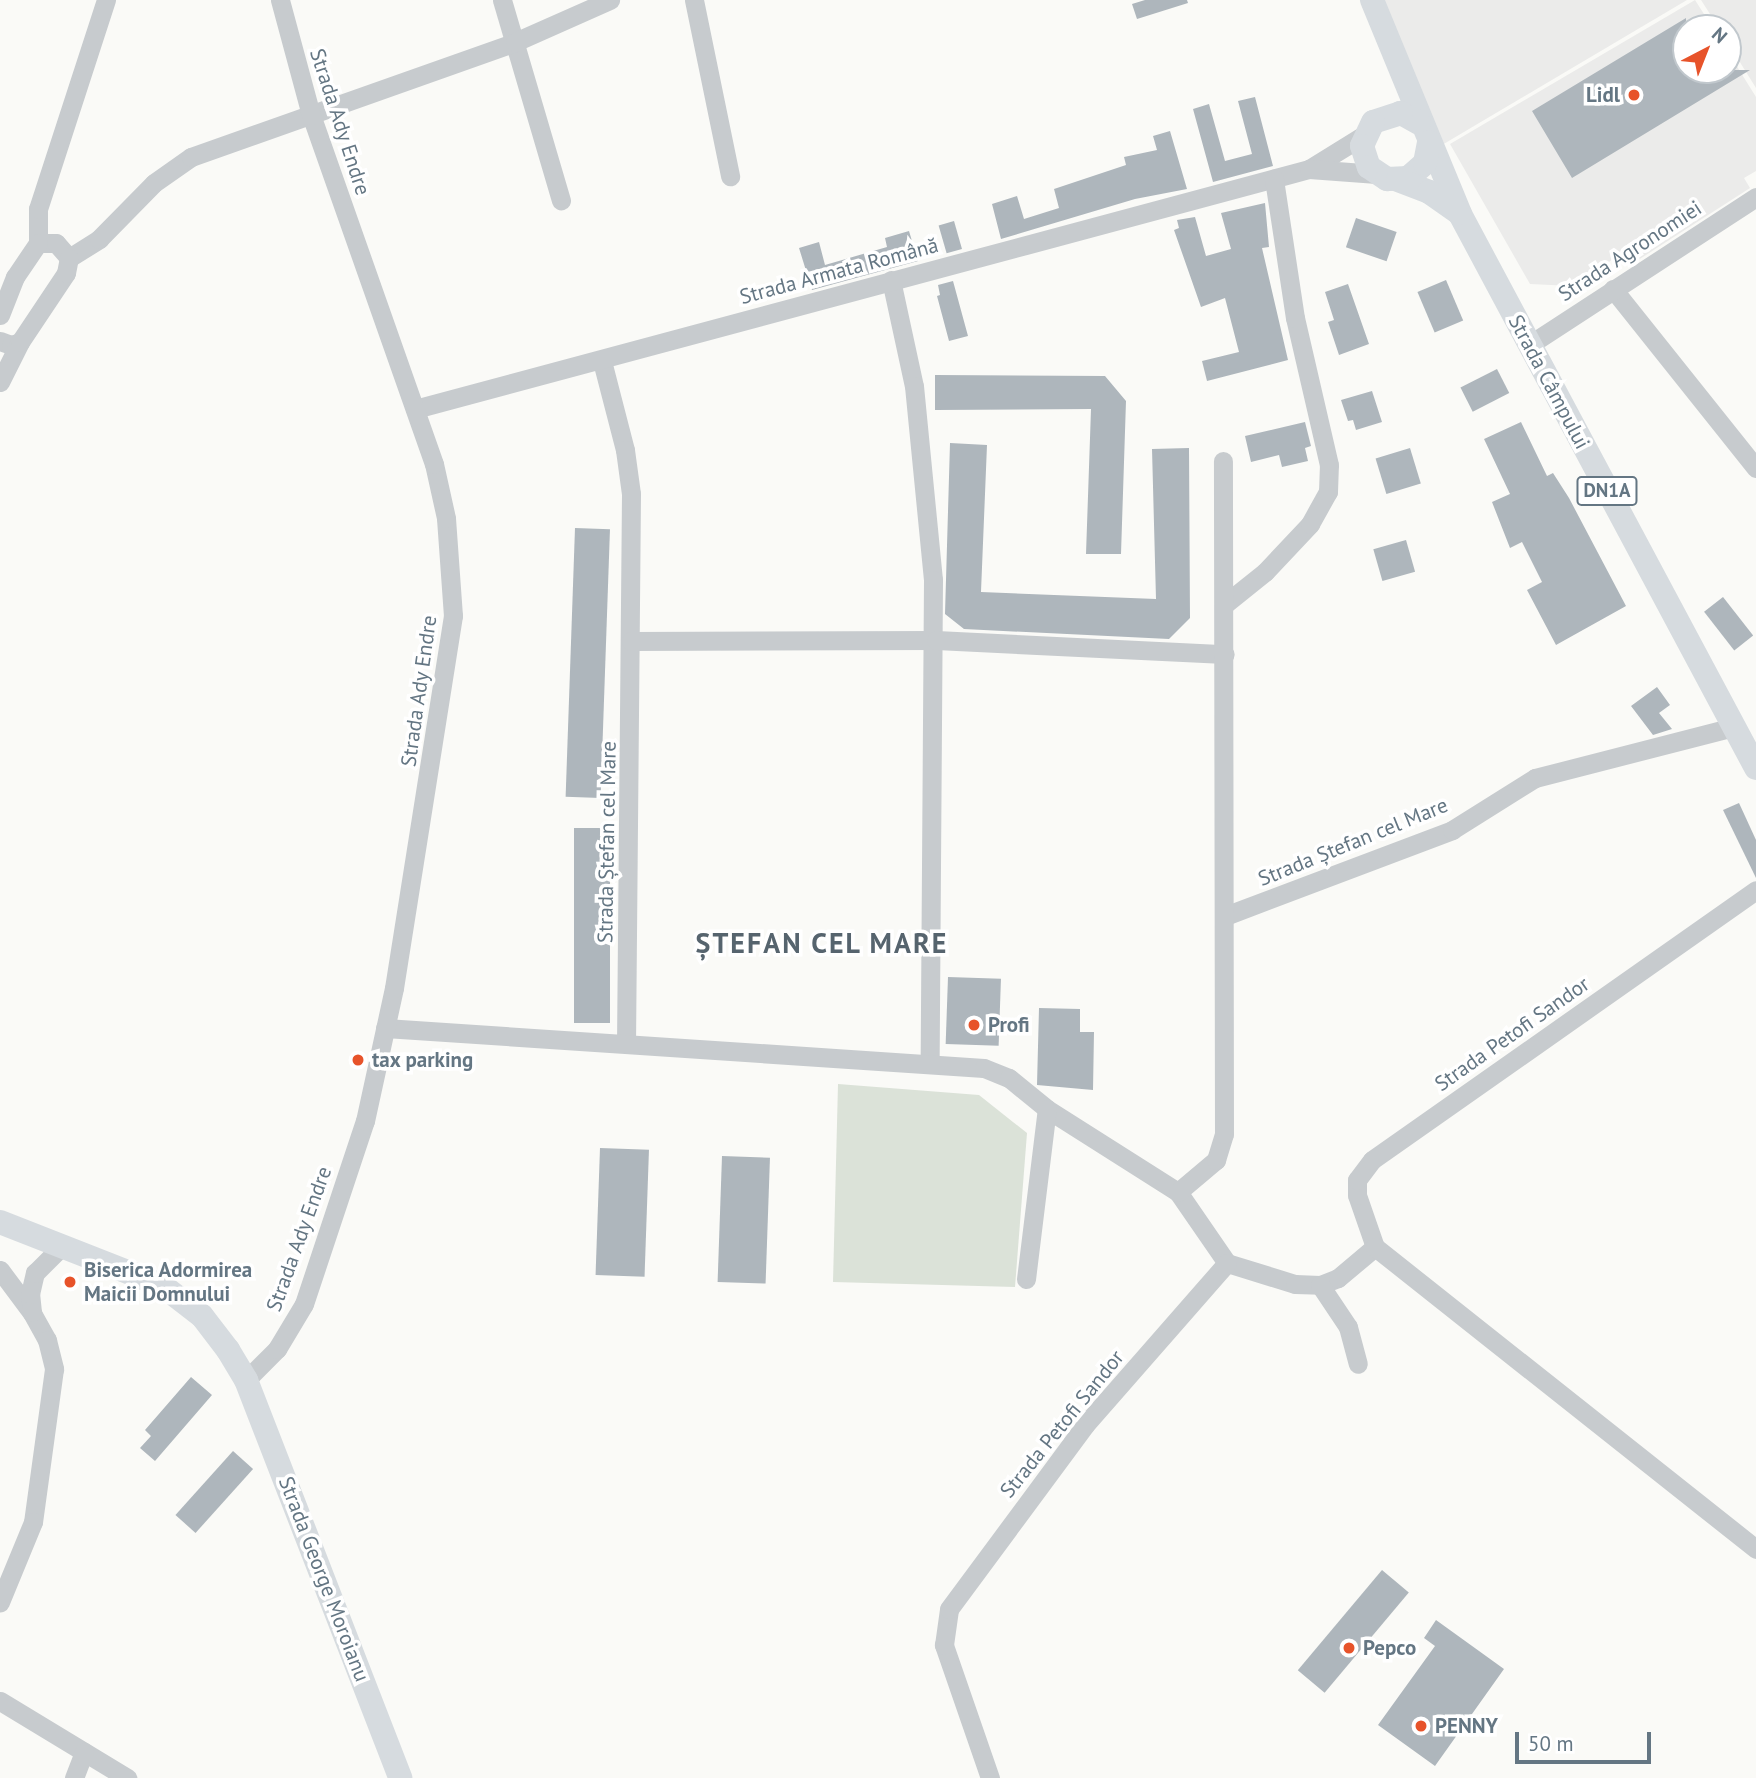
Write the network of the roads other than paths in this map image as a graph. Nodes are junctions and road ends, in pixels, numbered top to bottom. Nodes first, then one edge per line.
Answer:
1 (106, 0) edge
2 (280, 0) edge
3 (502, 0) edge
4 (610, 0) edge
5 (694, 0) edge
6 (1372, 0) edge
7 (515, 42) junction
8 (1394, 63) junction
9 (311, 115) junction
10 (1368, 128) junction
11 (1424, 132) junction
12 (1309, 169) junction
13 (730, 176) dead end
14 (1387, 177) junction
15 (1274, 179) junction
16 (1756, 197) edge
17 (561, 201) dead end
18 (1460, 214) junction
19 (38, 243) junction
20 (69, 258) junction
21 (891, 280) junction
22 (1613, 289) junction
23 (0, 315) edge
24 (10, 341) edge
25 (1529, 345) junction
26 (601, 361) junction
27 (0, 382) edge
28 (415, 409) junction
29 (1223, 461) dead end
30 (1756, 468) edge
31 (1225, 604) junction
32 (936, 640) junction
33 (631, 641) junction
34 (1225, 654) junction
35 (1734, 727) junction
36 (1756, 768) edge
37 (1756, 890) edge
38 (1225, 916) junction
39 (385, 1028) junction
40 (626, 1043) junction
41 (930, 1064) junction
42 (1047, 1109) junction
43 (1178, 1192) junction
44 (0, 1222) edge
45 (63, 1245) junction
46 (1375, 1247) junction
47 (1227, 1264) junction
48 (0, 1270) edge
49 (1027, 1279) dead end
50 (1320, 1285) junction
51 (32, 1313) junction
52 (1358, 1364) dead end
53 (246, 1380) junction
54 (1756, 1549) edge
55 (0, 1602) edge
56 (0, 1700) edge
57 (84, 1752) junction
58 (74, 1778) edge
59 (127, 1778) edge
60 (400, 1778) edge
61 (990, 1778) edge

1 - 19 street
2 - 9 street, Strada Ady Endre
3 - 7 street
4 - 7 street
5 - 13 street
6 - 8 main road, Strada Câmpului / DN1A
7 - 9 street
7 - 17 street
8 - 10 main road
8 - 11 main road, Strada Câmpului / DN1A
9 - 20 street
9 - 28 street, Strada Ady Endre
10 - 11 main road
10 - 12 street
10 - 14 main road
11 - 14 main road
11 - 18 main road, Strada Câmpului / DN1A
12 - 14 street, Strada Armata Română
12 - 15 street, Strada Armata Română
14 - 18 main road
15 - 21 street, Strada Armata Română
15 - 31 street
16 - 22 street, Strada Agronomiei
18 - 25 main road, Strada Câmpului / DN1A
19 - 20 street
19 - 23 street
20 - 24 street
21 - 26 street, Strada Armata Română
21 - 32 street
22 - 25 street, Strada Agronomiei
22 - 30 street
24 - 27 street
25 - 35 main road, Strada Câmpului / DN1A
26 - 28 street, Strada Armata Română
26 - 33 street, Strada Ștefan cel Mare
28 - 39 street, Strada Ady Endre
29 - 31 street, Strada Ștefan cel Mare
31 - 34 street, Strada Ștefan cel Mare
32 - 33 street
32 - 34 street
32 - 41 street
33 - 40 street, Strada Ștefan cel Mare
34 - 38 street, Strada Ștefan cel Mare
35 - 36 main road, Strada Câmpului / DN1A
35 - 38 street, Strada Ștefan cel Mare
37 - 46 street, Strada Petofi Sandor
38 - 43 street, Strada Ștefan cel Mare
39 - 40 street
39 - 53 street, Strada Ady Endre
40 - 41 street
41 - 42 street
42 - 43 street
42 - 49 street
43 - 47 street
44 - 45 main road, Strada George Moroianu
45 - 51 street
45 - 53 main road, Strada George Moroianu
46 - 50 street
46 - 54 street
47 - 50 street
47 - 61 street, Strada Petofi Sandor
48 - 51 street
50 - 52 street
51 - 55 street
53 - 60 main road, Strada George Moroianu
56 - 57 street
57 - 58 street
57 - 59 street

